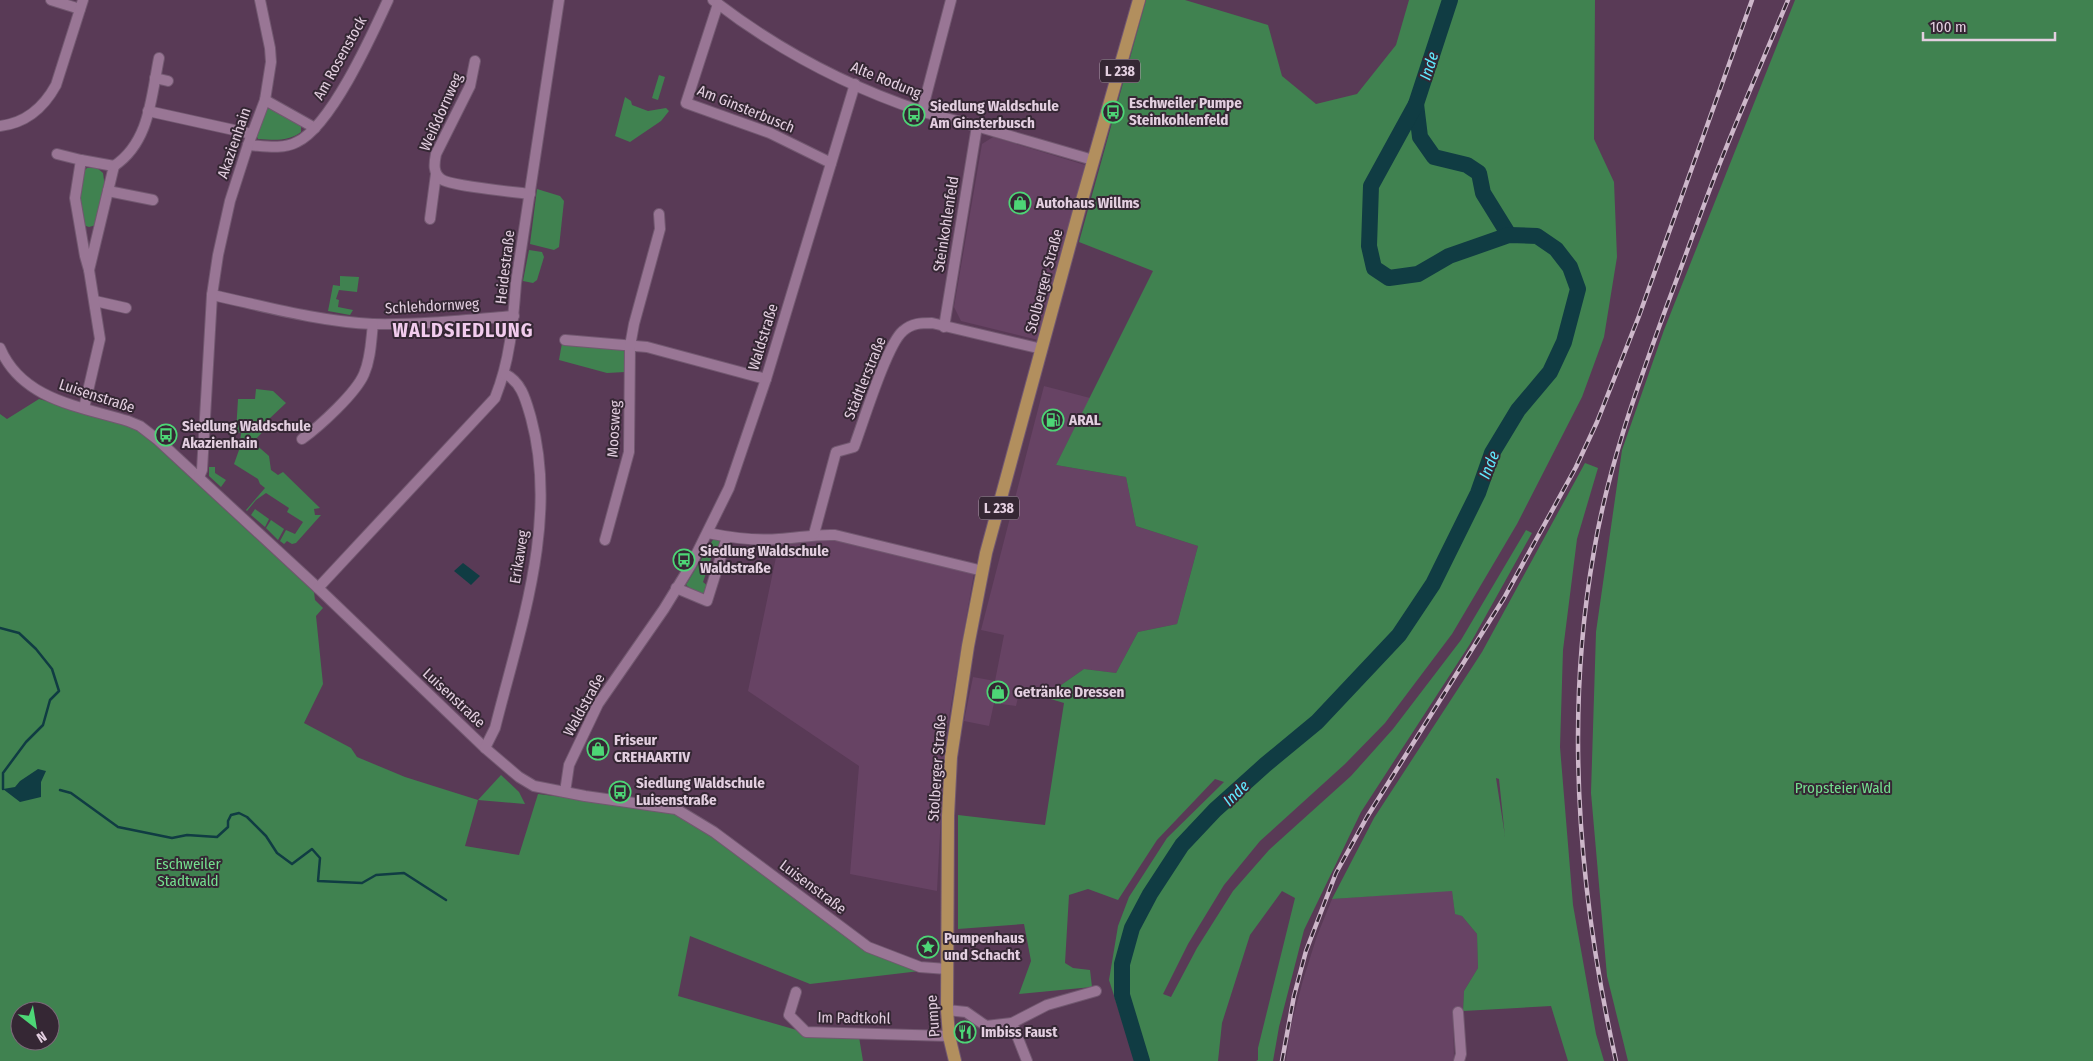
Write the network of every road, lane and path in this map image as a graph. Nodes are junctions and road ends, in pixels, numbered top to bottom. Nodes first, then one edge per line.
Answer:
1 (50, 0) edge
2 (260, 0) edge
3 (388, 0) edge
4 (558, 0) edge
5 (951, 0) edge
6 (1139, 0) edge
7 (715, 2) edge
8 (81, 5) edge
9 (159, 58) dead end
10 (476, 61) dead end
11 (155, 78) junction
12 (168, 81) dead end
13 (855, 84) junction
14 (265, 100) junction
15 (922, 111) junction
16 (148, 112) junction
17 (0, 126) edge
18 (977, 126) junction
19 (315, 128) junction
20 (252, 134) junction
21 (248, 145) junction
22 (57, 154) dead end
23 (81, 160) junction
24 (1093, 160) junction
25 (831, 163) junction
26 (114, 166) junction
27 (436, 174) junction
28 (108, 191) junction
29 (530, 194) junction
30 (153, 200) dead end
31 (659, 214) dead end
32 (430, 219) dead end
33 (99, 227) junction
34 (81, 229) junction
35 (90, 270) junction
36 (212, 295) junction
37 (95, 301) junction
38 (126, 308) dead end
39 (514, 316) junction
40 (373, 324) junction
41 (944, 327) junction
42 (565, 340) dead end
43 (630, 346) junction
44 (0, 348) edge
45 (1042, 349) junction
46 (505, 374) junction
47 (766, 379) junction
48 (84, 408) junction
49 (302, 440) dead end
50 (199, 477) junction
51 (708, 533) junction
52 (814, 534) junction
53 (727, 537) junction
54 (605, 540) dead end
55 (983, 571) junction
56 (318, 588) junction
57 (676, 588) junction
58 (486, 748) junction
59 (565, 792) junction
60 (947, 969) junction
61 (1096, 991) dead end
62 (796, 992) dead end
63 (947, 1010) junction
64 (1458, 1012) dead end
65 (1012, 1023) junction
66 (949, 1036) junction
67 (954, 1061) edge
68 (1027, 1061) edge
69 (1459, 1061) edge

1 - 8 street
2 - 14 street, Akazienhain
3 - 19 street, Am Rosenstock
4 - 29 street, Heidestraße
5 - 15 street
6 - 24 main road, Stolberger Straße / L 238
7 - 13 street, Alte Rodung
7 - 25 street, Am Ginsterbusch
8 - 17 street
9 - 11 street
10 - 27 street, Weißdornweg
11 - 12 street
11 - 16 street
13 - 15 street, Alte Rodung
13 - 25 street, Waldstraße
14 - 19 street
14 - 20 street, Akazienhain
15 - 18 street, Alte Rodung
16 - 20 street
16 - 26 street
18 - 24 street, Alte Rodung
18 - 41 street, Steinkohlenfeld
19 - 21 street, Am Rosenstock
20 - 21 street, Akazienhain
21 - 36 street, Akazienhain
22 - 23 street
23 - 26 street
23 - 34 street
24 - 45 main road, Stolberger Straße / L 238
25 - 47 street, Waldstraße
26 - 28 street
27 - 29 street, Weißdornweg
27 - 32 street, Weißdornweg
28 - 30 street
28 - 33 street
29 - 39 street, Heidestraße
31 - 43 street, Moosweg
33 - 34 street
33 - 35 street
34 - 35 street
35 - 37 street
36 - 40 street
36 - 50 street, Akazienhain
37 - 38 street
37 - 48 street
39 - 40 street, Schlehdornweg
39 - 46 street, Heidestraße
40 - 49 street, Schlehdornweg
41 - 45 street, Städtlerstraße
41 - 52 street, Städtlerstraße
42 - 43 street
43 - 47 street
43 - 54 street, Moosweg
44 - 48 street, Luisenstraße
45 - 55 main road, Stolberger Straße / L 238
46 - 56 street, Heidestraße
46 - 58 street, Erikaweg
47 - 51 street, Waldstraße
48 - 50 street, Luisenstraße
50 - 56 street, Luisenstraße
51 - 53 street
51 - 57 street, Waldstraße
52 - 53 street
52 - 55 street
53 - 57 street
55 - 60 main road, Stolberger Straße / L 238
56 - 58 street, Luisenstraße
57 - 59 street, Waldstraße
58 - 59 street, Luisenstraße
59 - 60 street, Luisenstraße
60 - 63 main road, Pumpe / L 238
61 - 65 street
62 - 66 street, Im Padtkohl
63 - 65 street
63 - 66 main road, Pumpe / L 238
64 - 69 street
65 - 68 street
66 - 67 main road, Pumpe / L 238

